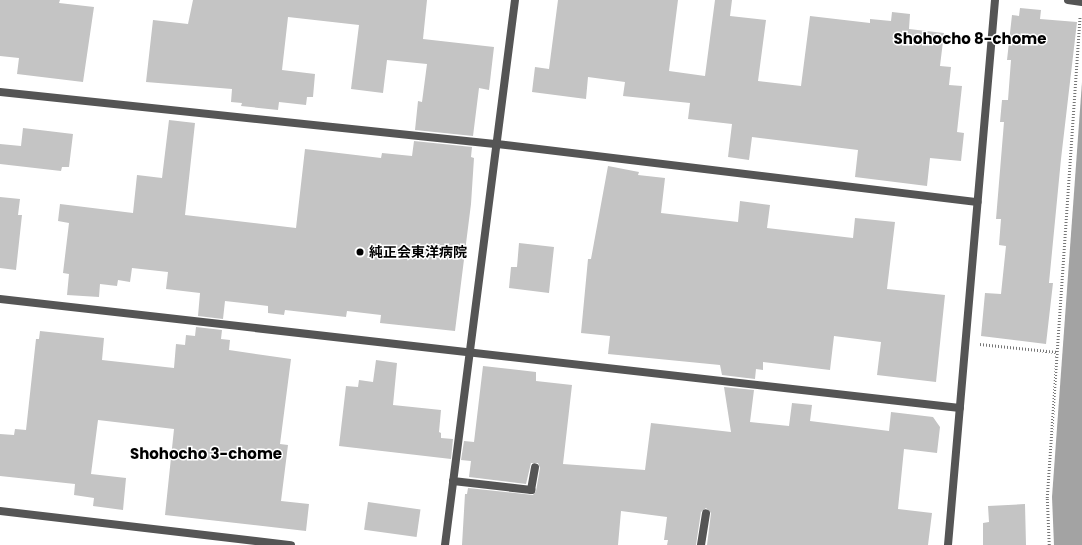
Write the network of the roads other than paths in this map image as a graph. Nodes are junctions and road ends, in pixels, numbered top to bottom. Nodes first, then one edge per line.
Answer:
1 (516, 0) edge
2 (995, 0) edge
3 (1068, 0) edge
4 (1081, 2) edge
5 (0, 92) edge
6 (497, 144) junction
7 (978, 202) junction
8 (0, 299) edge
9 (470, 352) junction
10 (960, 408) junction
11 (535, 467) dead end
12 (453, 481) junction
13 (0, 510) edge
14 (706, 513) dead end
15 (291, 545) edge
16 (445, 545) edge
17 (701, 545) edge
18 (948, 545) edge

1 - 6 street
2 - 7 street
3 - 4 street
5 - 6 street
6 - 7 street
6 - 9 street
7 - 10 street
8 - 9 street
9 - 10 street
9 - 12 street
10 - 18 street
11 - 12 street
12 - 16 street
13 - 15 street
14 - 17 street

